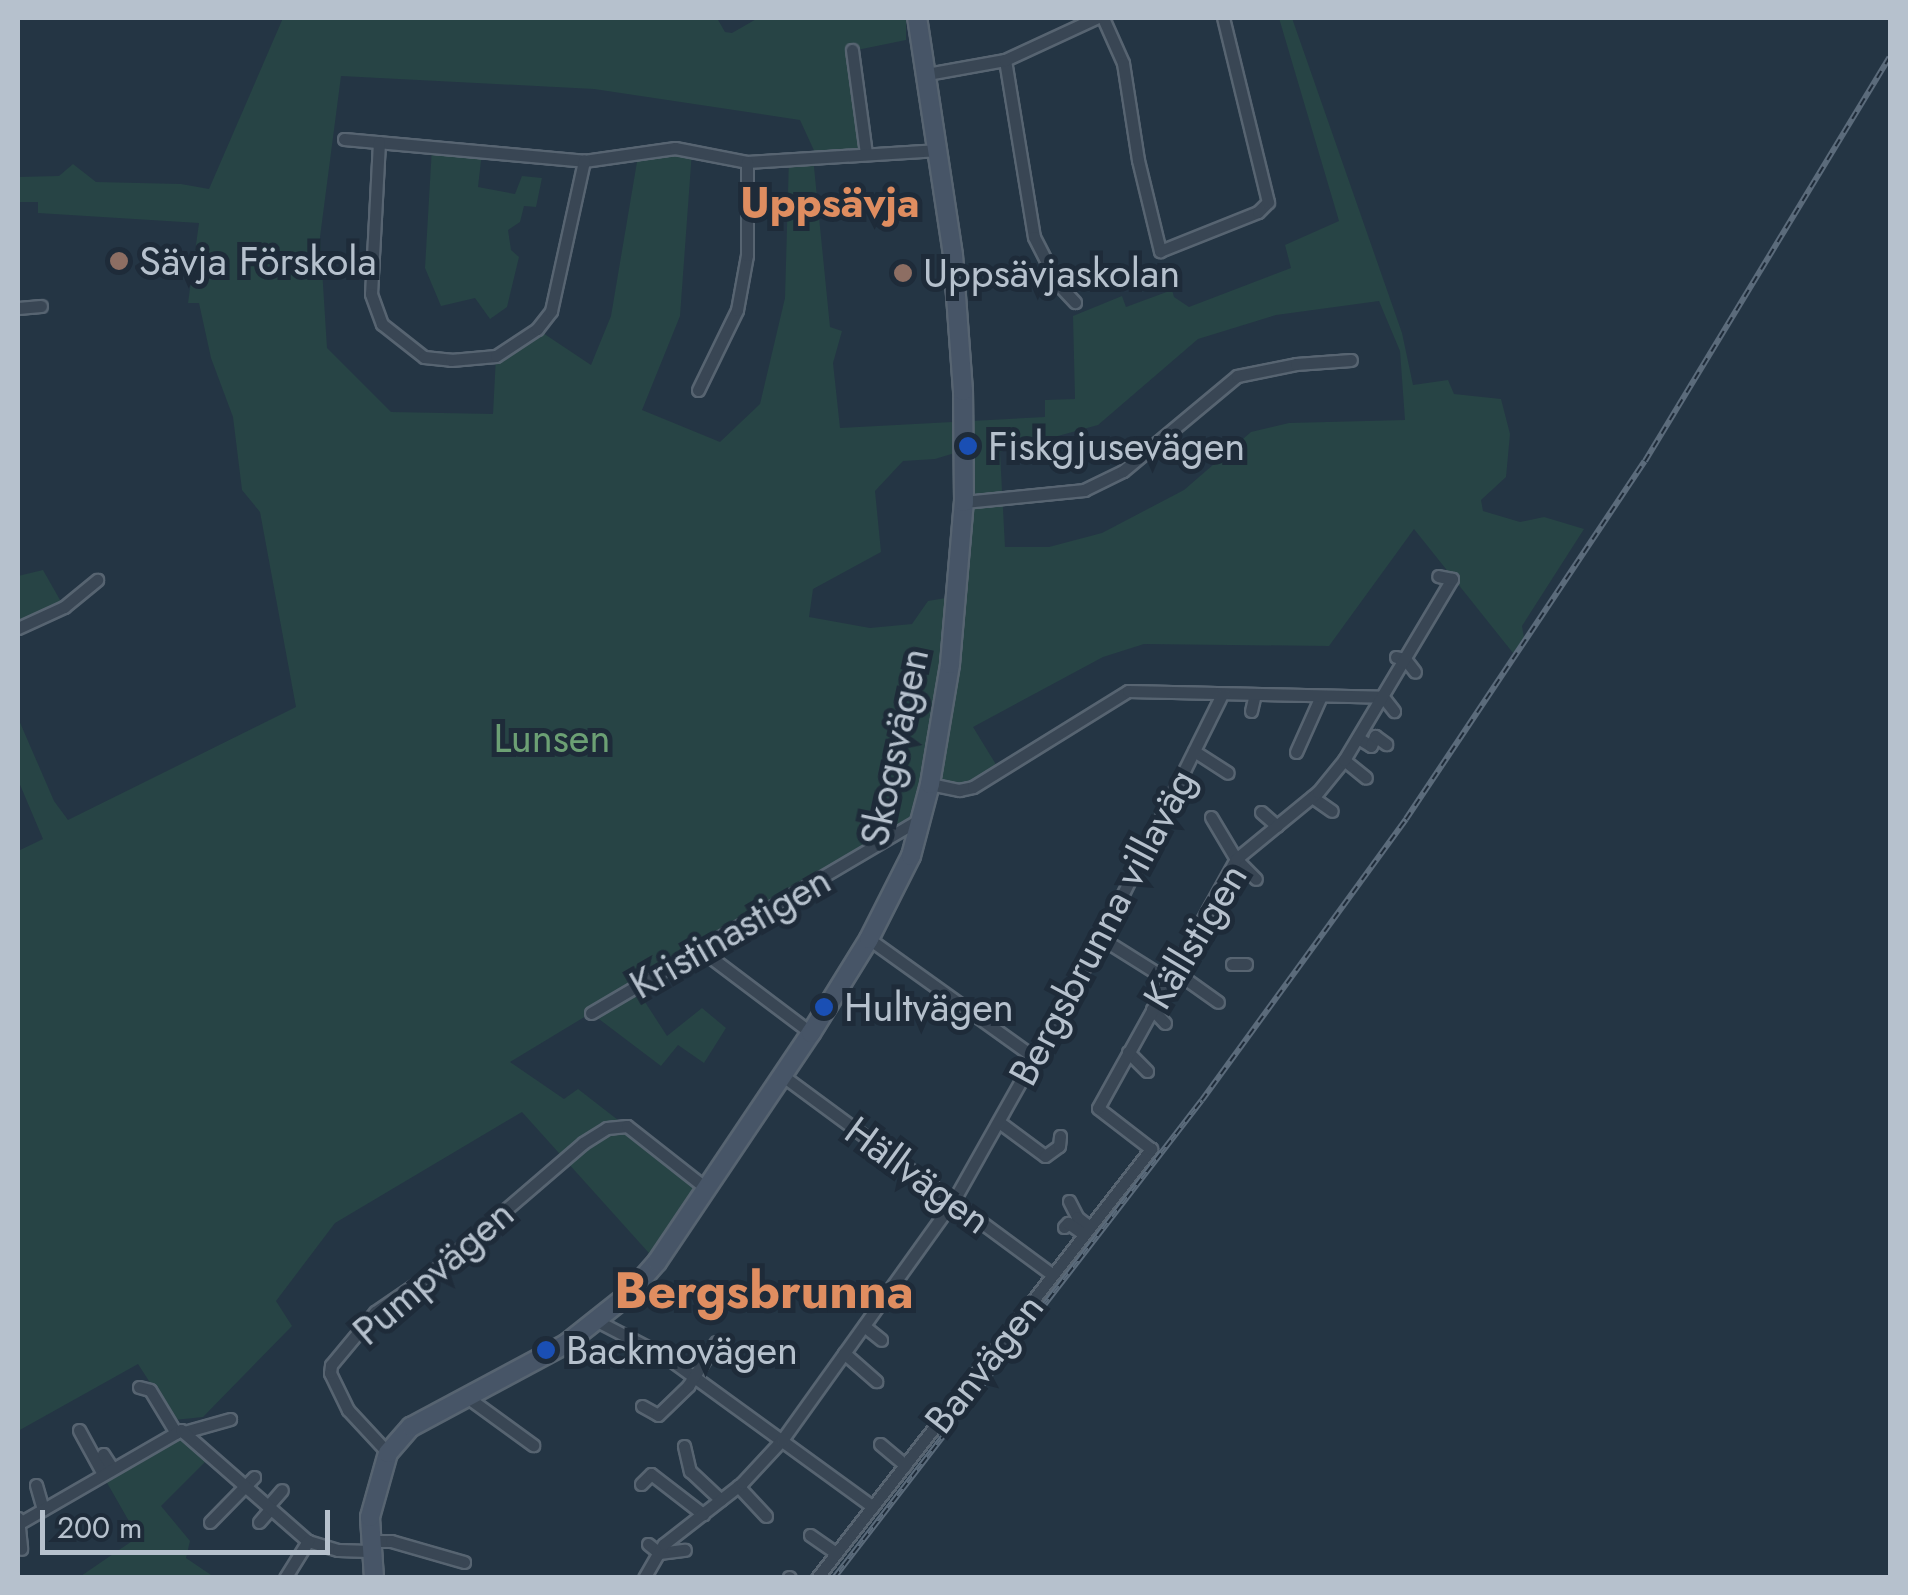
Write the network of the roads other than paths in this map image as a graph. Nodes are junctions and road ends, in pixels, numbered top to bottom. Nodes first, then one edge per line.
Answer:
1 (917, 18) edge
2 (1100, 18) edge
3 (1223, 18) edge
4 (852, 50) dead end
5 (1004, 60) junction
6 (927, 74) junction
7 (344, 139) dead end
8 (378, 142) junction
9 (939, 150) junction
10 (866, 154) junction
11 (584, 161) junction
12 (747, 162) junction
13 (1075, 302) dead end
14 (41, 306) dead end
15 (18, 308) edge
16 (1351, 360) dead end
17 (698, 390) dead end
18 (964, 502) junction
19 (1438, 576) dead end
20 (97, 580) dead end
21 (18, 628) edge
22 (1400, 658) junction
23 (1415, 672) dead end
24 (1330, 682) dead end
25 (1370, 683) dead end
26 (1222, 694) junction
27 (1255, 694) junction
28 (1326, 696) junction
29 (1376, 697) junction
30 (1394, 710) dead end
31 (1251, 711) dead end
32 (1352, 743) junction
33 (1386, 744) dead end
34 (1194, 751) junction
35 (1296, 752) dead end
36 (1344, 760) junction
37 (1228, 773) dead end
38 (1366, 778) dead end
39 (930, 784) junction
40 (1312, 797) junction
41 (1332, 811) dead end
42 (1261, 812) dead end
43 (1211, 817) dead end
44 (921, 819) junction
45 (1280, 823) junction
46 (1295, 832) dead end
47 (1236, 859) junction
48 (1256, 879) dead end
49 (1101, 938) junction
50 (869, 939) junction
51 (701, 950) junction
52 (1171, 975) junction
53 (1218, 1002) dead end
54 (591, 1013) dead end
55 (1150, 1021) junction
56 (1164, 1023) dead end
57 (811, 1033) junction
58 (1128, 1052) junction
59 (1035, 1058) junction
60 (1147, 1071) dead end
61 (783, 1076) junction
62 (999, 1122) junction
63 (1060, 1136) dead end
64 (1151, 1148) joint
65 (707, 1189) junction
66 (954, 1200) junction
67 (1070, 1202) dead end
68 (1064, 1227) dead end
69 (1087, 1230) junction
70 (1052, 1274) junction
71 (597, 1321) junction
72 (864, 1326) junction
73 (881, 1340) dead end
74 (716, 1342) dead end
75 (843, 1362) junction
76 (955, 1373) dead end
77 (694, 1377) junction
78 (876, 1382) dead end
79 (969, 1382) junction
80 (139, 1387) dead end
81 (468, 1396) junction
82 (642, 1406) dead end
83 (922, 1416) dead end
84 (230, 1419) dead end
85 (935, 1426) junction
86 (79, 1430) dead end
87 (180, 1433) junction
88 (782, 1440) junction
89 (880, 1444) dead end
90 (533, 1445) dead end
91 (684, 1446) dead end
92 (388, 1453) junction
93 (103, 1454) dead end
94 (905, 1465) junction
95 (100, 1471) junction
96 (250, 1482) junction
97 (641, 1484) dead end
98 (36, 1485) dead end
99 (738, 1486) junction
100 (282, 1490) dead end
101 (721, 1500) junction
102 (269, 1507) junction
103 (873, 1507) junction
104 (50, 1508) junction
105 (703, 1514) junction
106 (766, 1516) dead end
107 (18, 1522) edge
108 (210, 1522) dead end
109 (259, 1522) dead end
110 (810, 1535) dead end
111 (308, 1541) junction
112 (369, 1546) junction
113 (653, 1548) junction
114 (22, 1549) dead end
115 (685, 1550) dead end
116 (836, 1554) junction
117 (464, 1562) dead end
118 (284, 1578) edge
119 (374, 1578) edge
120 (644, 1578) edge
121 (817, 1578) edge

1 - 6 street, Skogsvägen
2 - 3 street
2 - 5 street
4 - 10 street
5 - 6 street
5 - 13 street
6 - 9 street, Skogsvägen
7 - 8 street
8 - 11 street
8 - 11 street
9 - 10 street
9 - 18 street, Skogsvägen
10 - 12 street
11 - 12 street
12 - 17 street
14 - 15 street
16 - 18 street
18 - 39 street, Skogsvägen
19 - 22 street, Källstigen
20 - 21 street
22 - 23 street
22 - 29 street, Källstigen
24 - 28 street
25 - 29 street
26 - 27 street
26 - 34 street, Bergsbrunna villaväg
26 - 39 street
27 - 28 street
27 - 31 street
28 - 29 street
28 - 35 street
29 - 30 street
29 - 32 street, Källstigen
32 - 33 street
32 - 36 street, Källstigen
34 - 37 street
34 - 49 street, Bergsbrunna villaväg
36 - 38 street
36 - 40 street, Källstigen
39 - 44 street, Skogsvägen
40 - 41 street
40 - 45 street, Källstigen
42 - 45 street
43 - 47 street
44 - 50 street, Skogsvägen
44 - 51 street, Kristinastigen
45 - 46 street
45 - 47 street, Källstigen
47 - 48 street
47 - 52 street, Källstigen
49 - 52 street
49 - 59 street, Bergsbrunna villaväg
50 - 57 street, Skogsvägen
50 - 59 street
51 - 54 street, Kristinastigen
51 - 57 street
52 - 53 street
52 - 55 street, Källstigen
55 - 56 street
55 - 58 street, Källstigen
57 - 61 street, Skogsvägen
58 - 60 street
58 - 64 street, Källstigen
59 - 62 street, Bergsbrunna villaväg
61 - 65 street, Skogsvägen
61 - 66 street, Hällvägen
62 - 63 street
62 - 66 street, Bergsbrunna villaväg
64 - 69 street, Banvägen
65 - 71 street, Skogsvägen
65 - 92 street, Pumpvägen
66 - 70 street, Hällvägen
66 - 72 street, Bergsbrunna villaväg
67 - 69 street
68 - 69 street
69 - 70 street, Banvägen
70 - 79 street, Banvägen
71 - 77 street
71 - 81 street, Skogsvägen
72 - 73 street
72 - 75 street, Bergsbrunna villaväg
74 - 77 street
75 - 78 street
75 - 88 street, Bergsbrunna villaväg
76 - 79 street
77 - 82 street
77 - 88 street
79 - 85 street, Banvägen
80 - 87 street
81 - 90 street
81 - 92 street, Skogsvägen
83 - 85 street
84 - 87 street
85 - 94 street, Banvägen
86 - 95 street
87 - 95 street
87 - 96 street
88 - 99 street, Bergsbrunna villaväg
88 - 103 street
89 - 94 street
91 - 101 street
92 - 112 street
93 - 95 street
94 - 103 street, Banvägen
95 - 104 street
96 - 102 street
96 - 108 street
97 - 105 street
98 - 104 street
99 - 101 street, Bergsbrunna villaväg
99 - 106 street
100 - 102 street
101 - 105 street, Bergsbrunna villaväg
102 - 109 street
102 - 111 street
103 - 116 street, Banvägen
104 - 107 street
105 - 113 street, Bergsbrunna villaväg
107 - 114 street
110 - 116 street
111 - 112 street
111 - 118 street
112 - 117 street
112 - 119 street
113 - 115 street
113 - 120 street, Bergsbrunna villaväg
116 - 121 street, Banvägen

